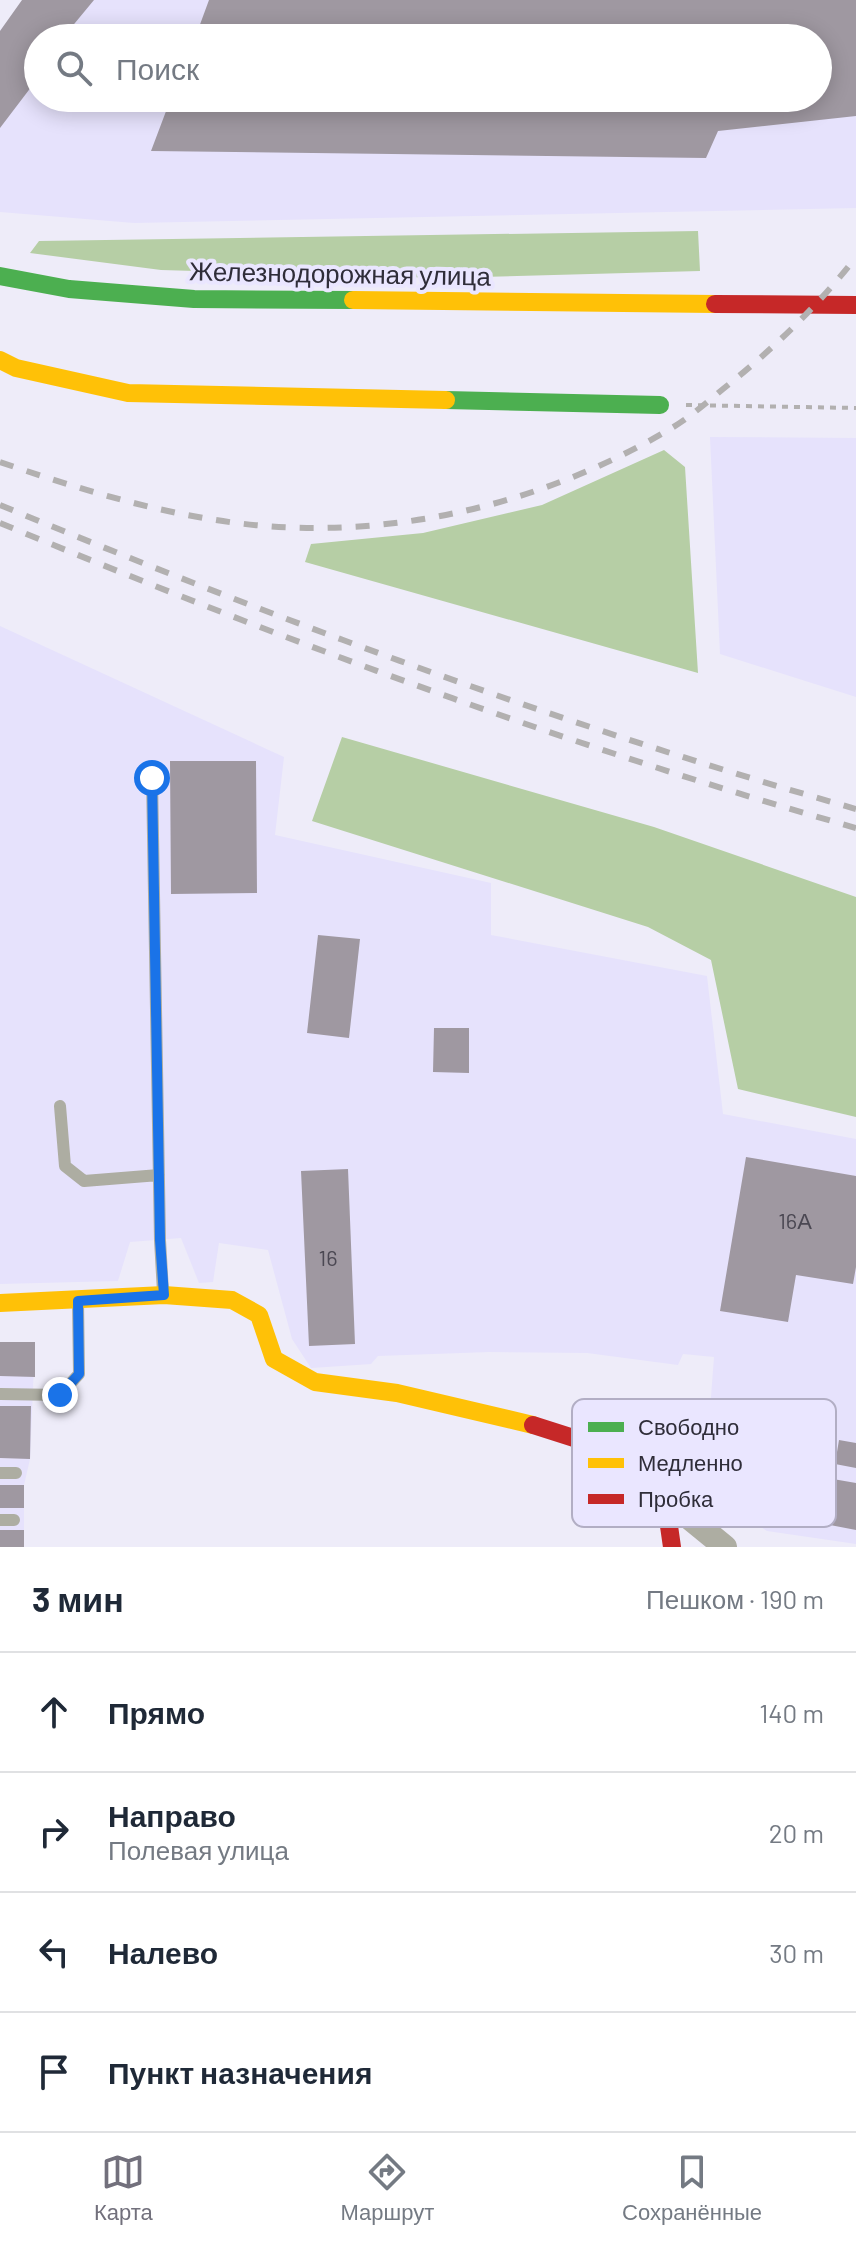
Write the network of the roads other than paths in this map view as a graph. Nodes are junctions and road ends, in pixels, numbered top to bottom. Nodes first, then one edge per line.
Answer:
1 (0, 276) edge
2 (856, 305) edge
3 (0, 360) edge
4 (660, 405) road end
5 (152, 778) dead end
6 (60, 1106) dead end
7 (159, 1175) junction
8 (164, 1295) junction
9 (78, 1301) junction
10 (0, 1303) edge
11 (0, 1394) edge
12 (572, 1438) edge
13 (0, 1473) edge
14 (16, 1473) dead end
15 (0, 1520) edge
16 (14, 1520) dead end
17 (669, 1527) edge
18 (701, 1527) edge
19 (672, 1547) edge
20 (725, 1547) edge

1 - 2 street, Железнодорожная улица
3 - 4 street
5 - 7 lane
6 - 7 lane
7 - 8 lane
8 - 9 street
8 - 12 street
9 - 10 street
9 - 11 lane
13 - 14 lane
15 - 16 lane
17 - 19 street
18 - 20 street

